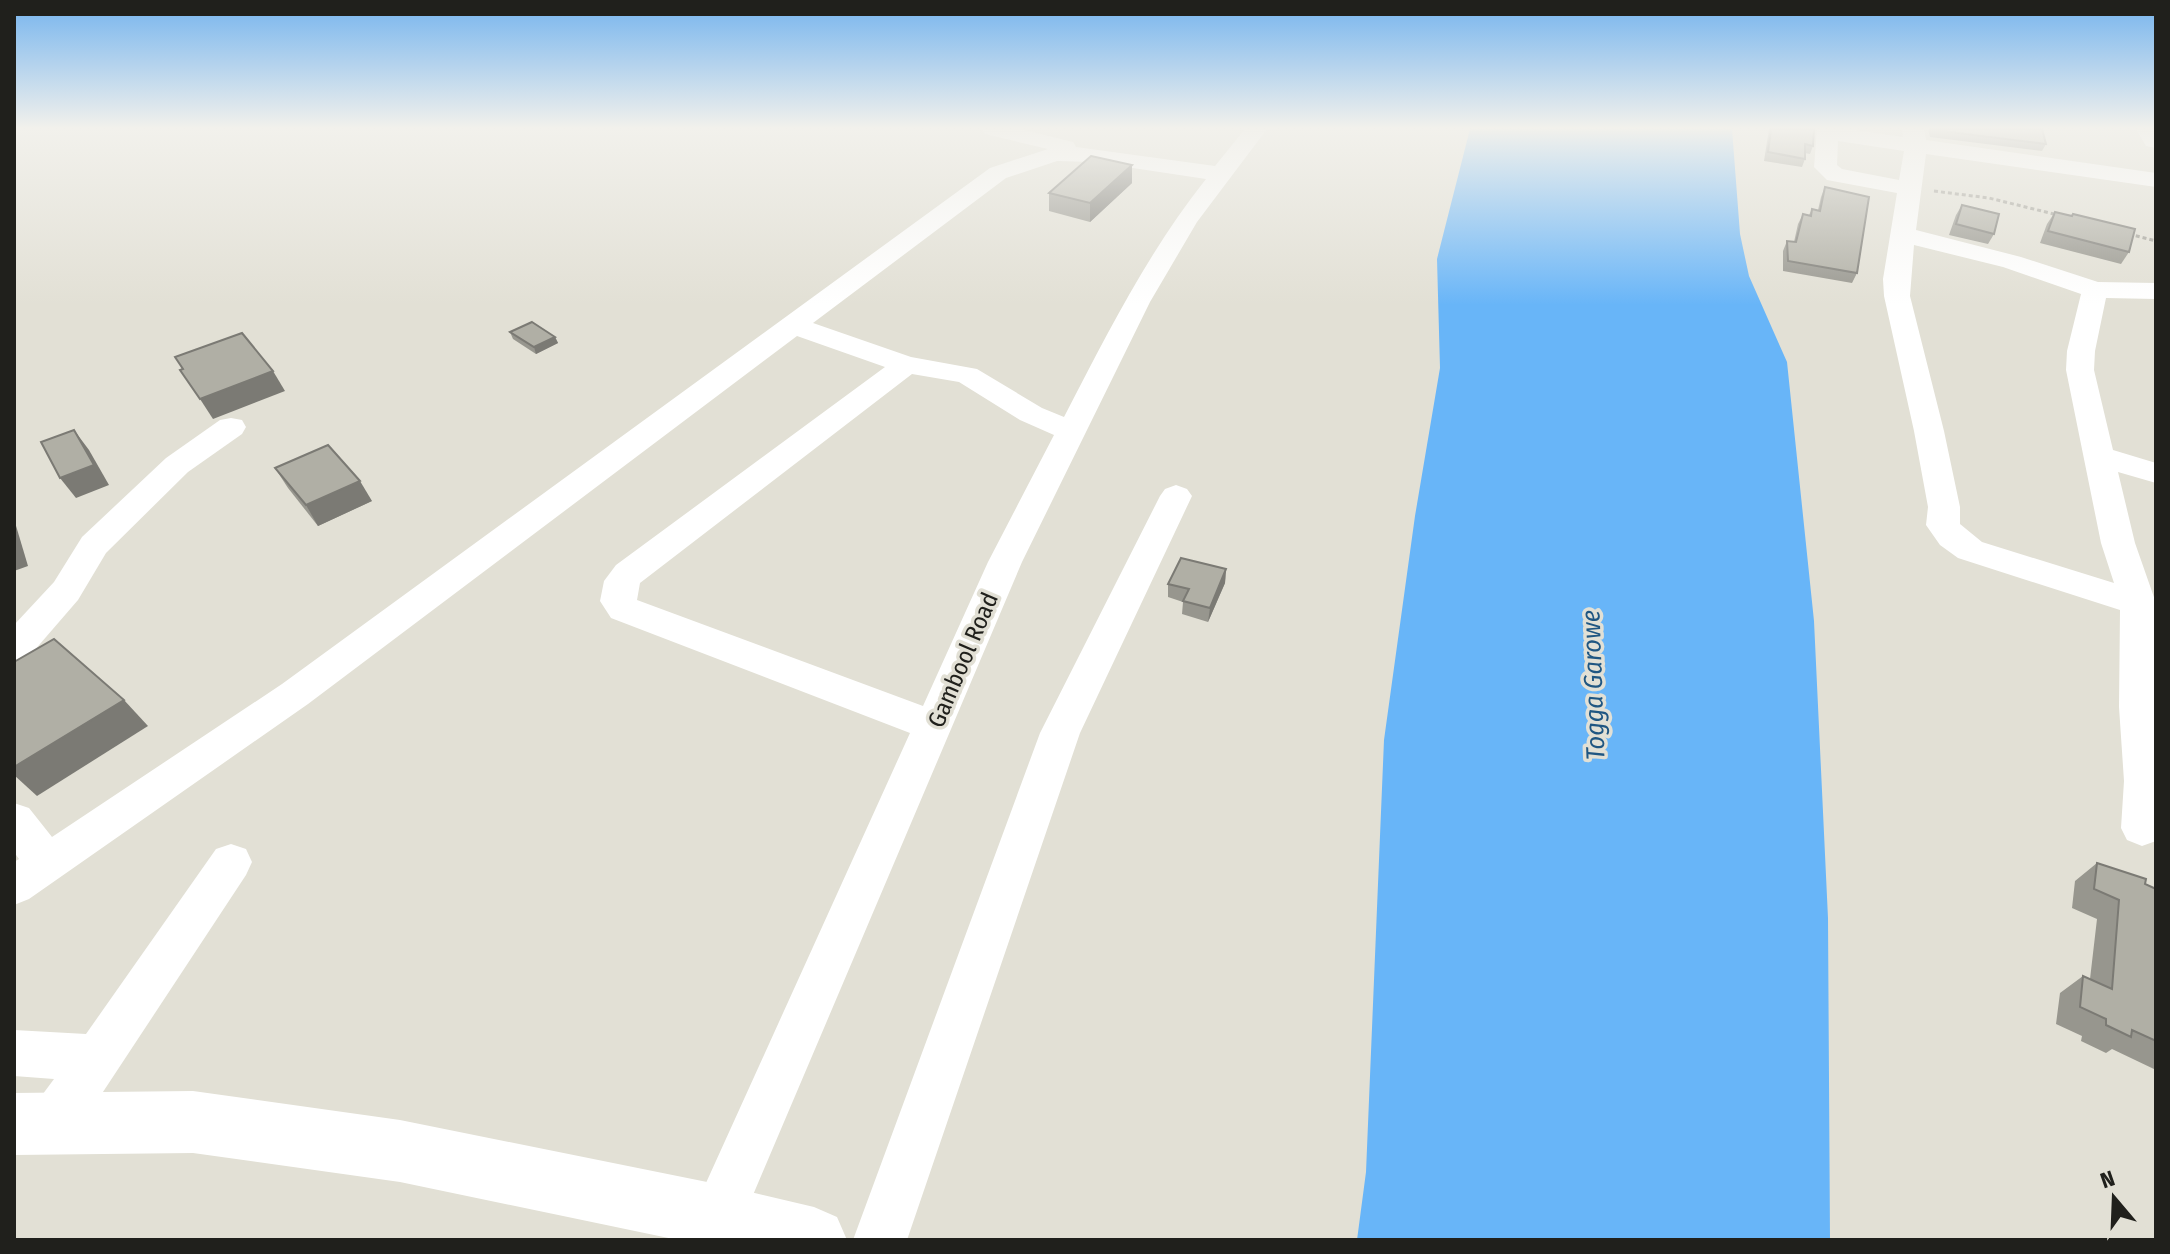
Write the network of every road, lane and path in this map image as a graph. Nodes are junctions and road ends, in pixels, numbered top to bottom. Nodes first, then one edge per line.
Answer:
1 (979, 188) edge
2 (1211, 188) edge
3 (1903, 188) edge
4 (1911, 189) junction
5 (2067, 217) edge
6 (2126, 233) edge
7 (1904, 235) junction
8 (2156, 241) edge
9 (2095, 290) junction
10 (2156, 291) edge
11 (792, 325) junction
12 (906, 365) junction
13 (231, 427) dead end
14 (1071, 431) junction
15 (2101, 457) junction
16 (2156, 473) edge
17 (1176, 496) dead end
18 (2138, 603) junction
19 (14, 649) edge
20 (935, 726) junction
21 (2150, 783) edge
22 (14, 820) edge
23 (2142, 828) dead end
24 (231, 862) dead end
25 (23, 878) edge
26 (14, 1053) edge
27 (97, 1058) junction
28 (33, 1124) edge
29 (717, 1216) junction
30 (814, 1240) edge
31 (880, 1240) edge

1 - 11 street
2 - 14 street, Gambool Road
3 - 4 street
4 - 5 path
4 - 7 street
6 - 8 path
7 - 9 street
7 - 18 street
9 - 10 street
9 - 15 street
11 - 12 street
11 - 25 street
12 - 14 street
12 - 20 street
13 - 19 street
14 - 20 street, Gambool Road
15 - 16 street
15 - 18 street
17 - 31 street
18 - 21 street
20 - 29 street, Gambool Road
21 - 23 street
22 - 25 street
24 - 27 street
26 - 27 street
27 - 28 street
28 - 29 main road
29 - 30 main road

